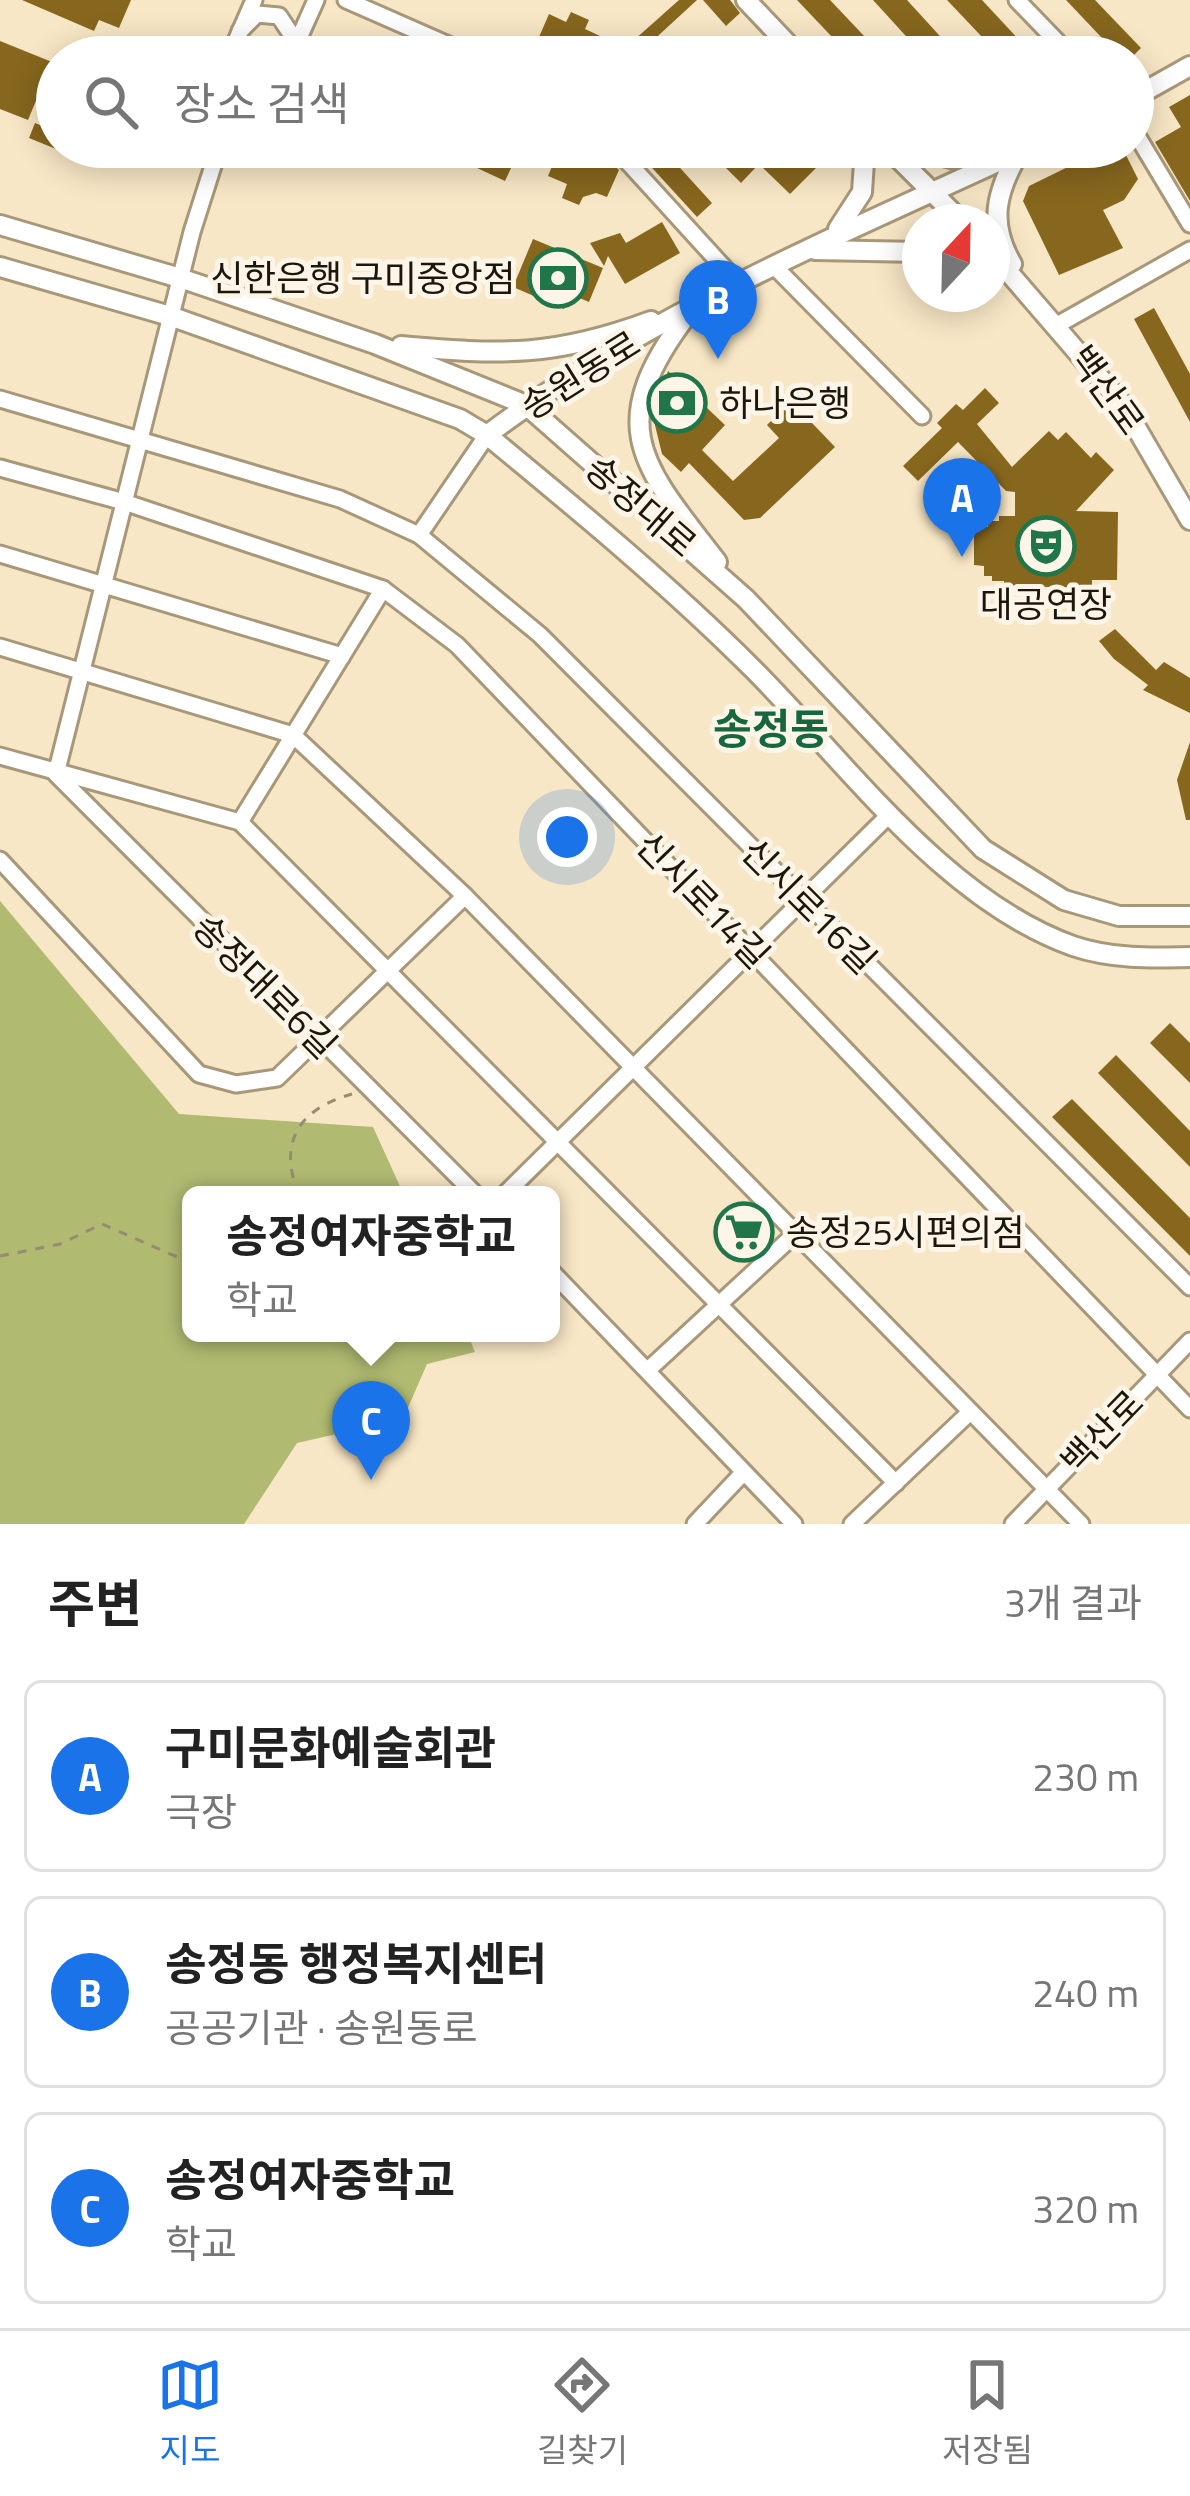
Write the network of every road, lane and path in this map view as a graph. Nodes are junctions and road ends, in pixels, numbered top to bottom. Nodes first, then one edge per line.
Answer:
1 (254, 0) edge
2 (316, 0) edge
3 (346, 0) edge
4 (746, 0) edge
5 (1018, 0) edge
6 (240, 31) junction
7 (238, 36) edge
8 (292, 36) edge
9 (301, 36) edge
10 (430, 36) edge
11 (780, 36) edge
12 (1052, 36) edge
13 (1190, 66) edge
14 (1154, 86) edge
15 (1154, 164) edge
16 (216, 168) edge
17 (633, 168) edge
18 (866, 168) edge
19 (908, 168) edge
20 (985, 168) edge
21 (1011, 168) edge
22 (933, 192) junction
23 (945, 204) edge
24 (1190, 224) edge
25 (0, 225) edge
26 (1190, 250) edge
27 (804, 251) junction
28 (902, 251) edge
29 (773, 265) junction
30 (0, 267) edge
31 (1010, 273) edge
32 (180, 278) junction
33 (737, 282) junction
34 (1010, 286) edge
35 (694, 304) junction
36 (1043, 307) junction
37 (170, 316) junction
38 (1059, 324) junction
39 (375, 344) junction
40 (0, 399) edge
41 (526, 406) junction
42 (922, 416) dead end
43 (487, 434) junction
44 (140, 436) junction
45 (0, 468) edge
46 (124, 502) junction
47 (1190, 520) edge
48 (419, 535) junction
49 (0, 554) edge
50 (104, 581) junction
51 (383, 590) junction
52 (746, 599) junction
53 (0, 647) edge
54 (342, 656) junction
55 (82, 667) junction
56 (293, 735) junction
57 (0, 756) edge
58 (56, 774) junction
59 (889, 815) junction
60 (240, 822) junction
61 (0, 860) edge
62 (465, 896) junction
63 (802, 900) junction
64 (1190, 904) edge
65 (1190, 916) edge
66 (1152, 917) junction
67 (752, 950) junction
68 (1190, 957) edge
69 (388, 974) junction
70 (319, 1040) junction
71 (631, 1070) junction
72 (370, 1092) junction
73 (559, 1141) junction
74 (297, 1186) edge
75 (467, 1186) edge
76 (513, 1186) edge
77 (795, 1234) junction
78 (0, 1256) edge
79 (182, 1259) edge
80 (560, 1280) edge
81 (1190, 1288) edge
82 (720, 1303) junction
83 (1190, 1341) edge
84 (648, 1370) junction
85 (1157, 1375) junction
86 (1190, 1409) edge
87 (969, 1413) junction
88 (742, 1473) junction
89 (896, 1483) junction
90 (1046, 1490) junction
91 (695, 1524) edge
92 (794, 1524) edge
93 (852, 1524) edge
94 (1013, 1524) edge
95 (1081, 1524) edge

1 - 6 street
2 - 9 street
3 - 10 street
4 - 11 street
5 - 12 street
6 - 7 street
6 - 8 street
13 - 14 street
15 - 24 street
16 - 32 street
17 - 33 street
18 - 27 street
19 - 22 street
20 - 22 street, 송원동로
21 - 36 street, 백산로
22 - 23 street
22 - 27 street, 송원동로
25 - 32 street, 송정대로
26 - 38 street, 백산로
27 - 28 street
27 - 29 street, 송원동로
29 - 33 street, 송원동로
29 - 42 street
30 - 37 street, 송정대로
31 - 36 street, 백산로
32 - 37 street
32 - 39 street, 송정대로
33 - 35 street, 송원동로
34 - 36 street, 백산로
35 - 39 street
35 - 41 street, 송원동로
35 - 52 street
36 - 38 street, 백산로
37 - 43 street, 송정대로
37 - 44 street
38 - 47 street, 백산로
39 - 41 street, 송정대로
40 - 44 street, 신시로16길
41 - 43 street, 송원동로
41 - 52 street, 송정대로
43 - 48 street
43 - 59 street, 송정대로
44 - 46 street
44 - 48 street, 신시로16길
45 - 46 street, 신시로14길
46 - 50 street
46 - 51 street, 신시로14길
48 - 63 street, 신시로16길
49 - 50 street
50 - 54 street
50 - 55 street
51 - 54 street
51 - 67 street, 신시로14길
52 - 66 street, 송정대로
53 - 55 street
54 - 56 street
55 - 56 street
55 - 58 street
56 - 60 street
56 - 62 street
57 - 58 street, 송정대로6길
58 - 60 street, 송정대로6길
58 - 70 street, 송정대로6길
59 - 63 street
59 - 68 street, 송정대로
60 - 69 street
61 - 70 street
62 - 69 street
62 - 71 street
63 - 67 street
63 - 81 street, 신시로16길
64 - 66 street
65 - 66 street, 송정대로
67 - 71 street
67 - 85 street, 신시로14길
69 - 70 street
69 - 73 street
70 - 72 street, 송정대로6길
71 - 73 street
71 - 77 street
72 - 74 path
72 - 75 street, 송정대로6길
73 - 76 street
73 - 82 street
77 - 82 street
77 - 87 street
78 - 79 path
80 - 84 street
82 - 84 street
82 - 89 street
83 - 85 street, 백산로
84 - 88 street
85 - 86 street, 신시로14길
85 - 90 street, 백산로
87 - 89 street
87 - 90 street
88 - 91 street
88 - 92 street
89 - 93 street
90 - 94 street, 백산로
90 - 95 street

